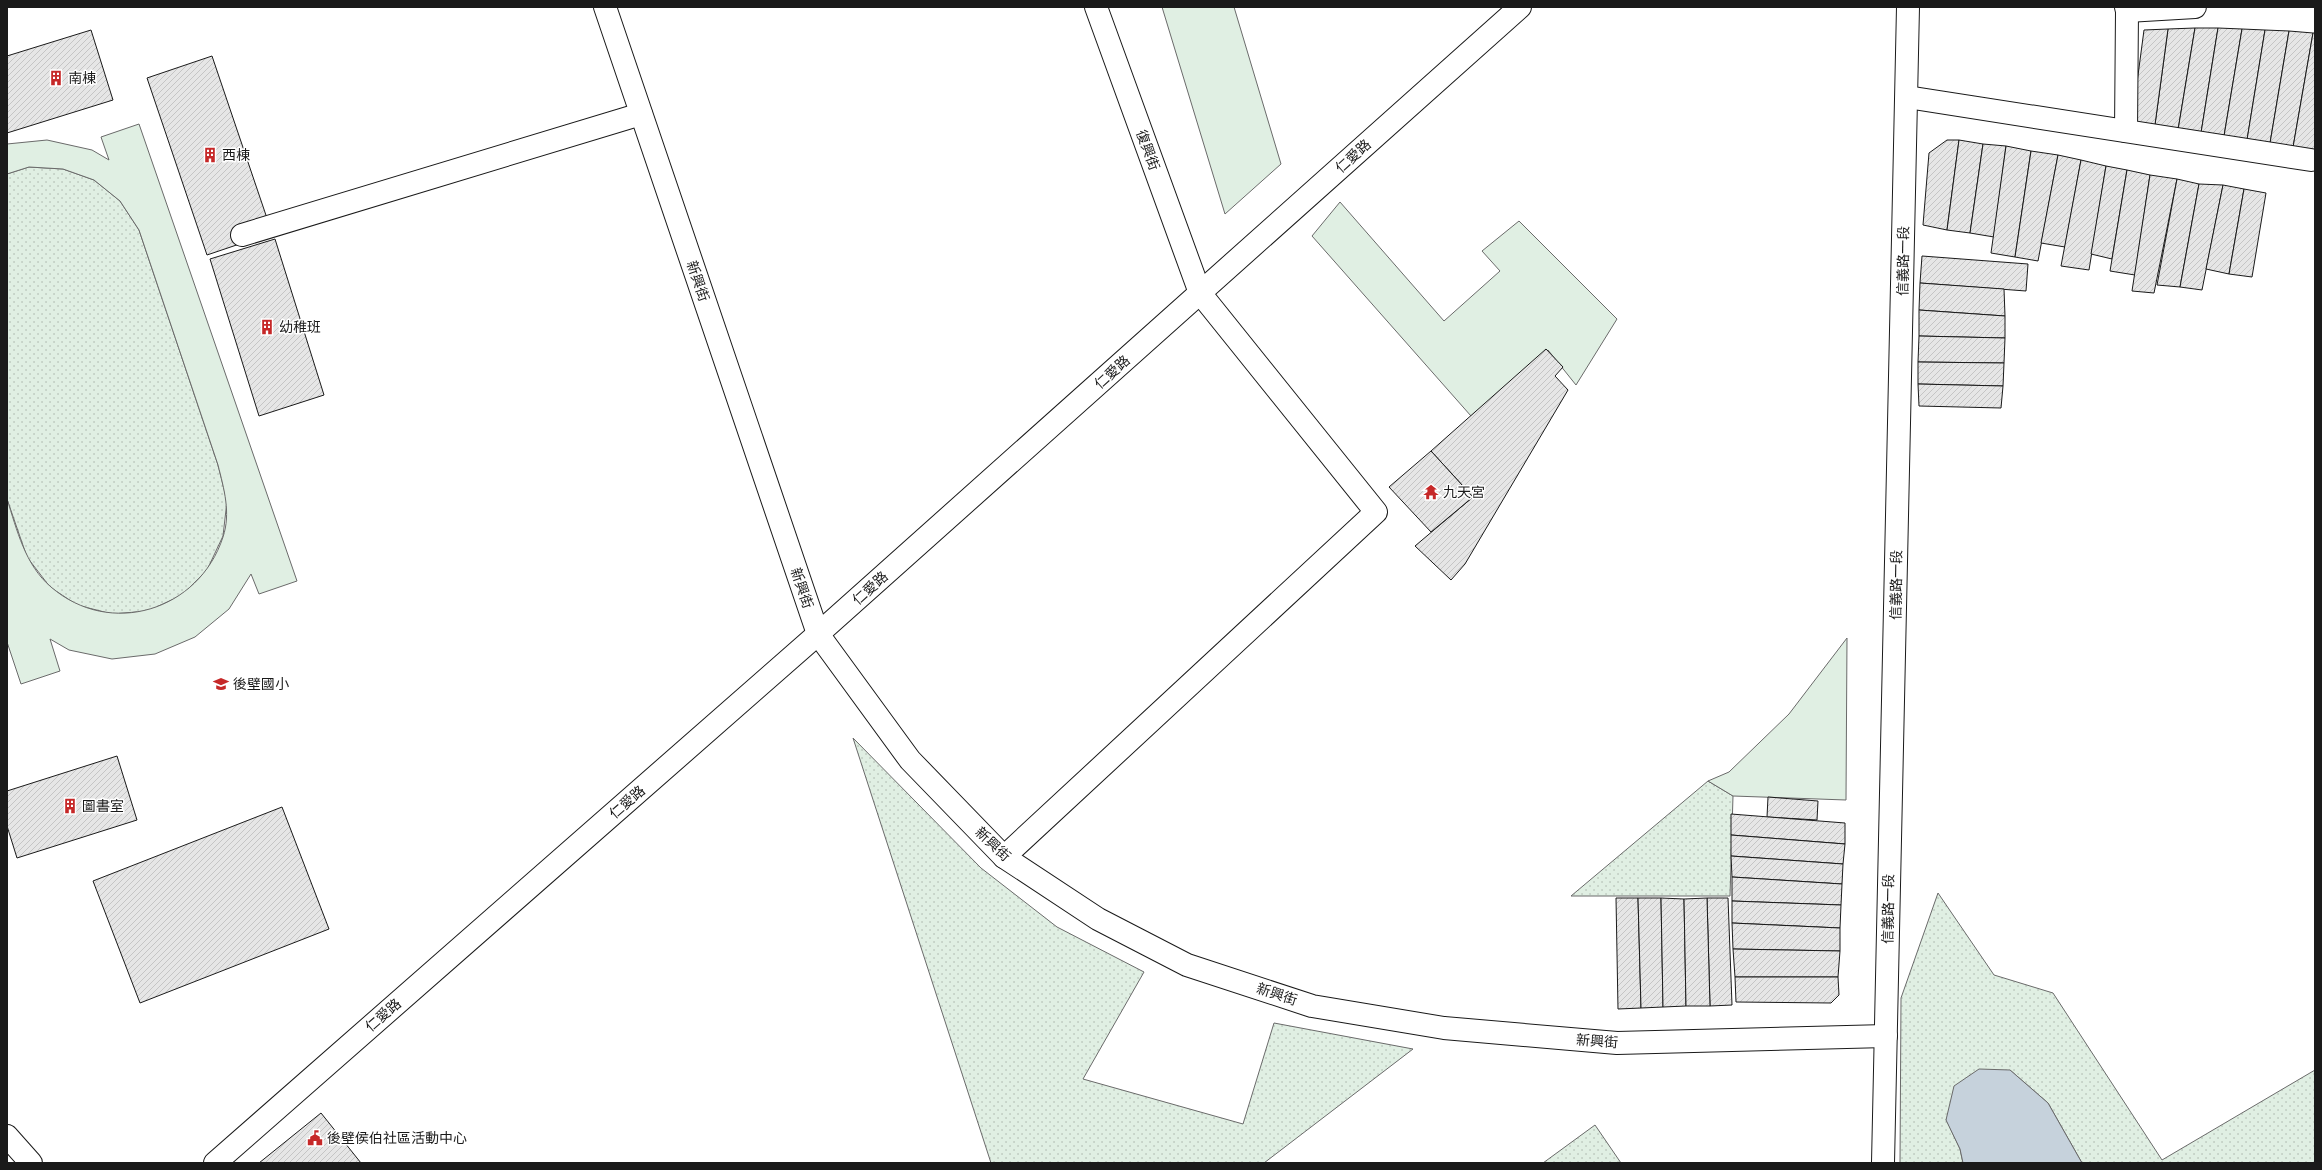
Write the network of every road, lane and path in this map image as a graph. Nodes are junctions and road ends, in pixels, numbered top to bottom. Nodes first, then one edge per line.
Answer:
1 (605, 7) edge
2 (1096, 7) edge
3 (1520, 7) edge
4 (1908, 7) edge
5 (2195, 7) edge
6 (2126, 9) edge
7 (1907, 97) junction
8 (641, 114) junction
9 (2126, 131) junction
10 (2311, 160) dead end
11 (242, 235) dead end
12 (1200, 293) junction
13 (818, 634) junction
14 (1004, 857) junction
15 (1886, 1036) junction
16 (7, 1136) edge
17 (31, 1163) edge
18 (215, 1163) edge
19 (1883, 1163) edge

1 - 8 street, 新興街
2 - 12 street, 復興街
3 - 12 street, 仁愛路
4 - 7 street, 信義路一段
5 - 6 street
6 - 9 street
7 - 9 street
7 - 15 street, 信義路一段
8 - 11 street
8 - 13 street, 新興街
9 - 10 street
12 - 13 street, 仁愛路
12 - 14 street, 復興街
13 - 14 street, 新興街
13 - 18 street, 仁愛路
14 - 15 street, 新興街
15 - 19 street, 信義路一段
16 - 17 street

